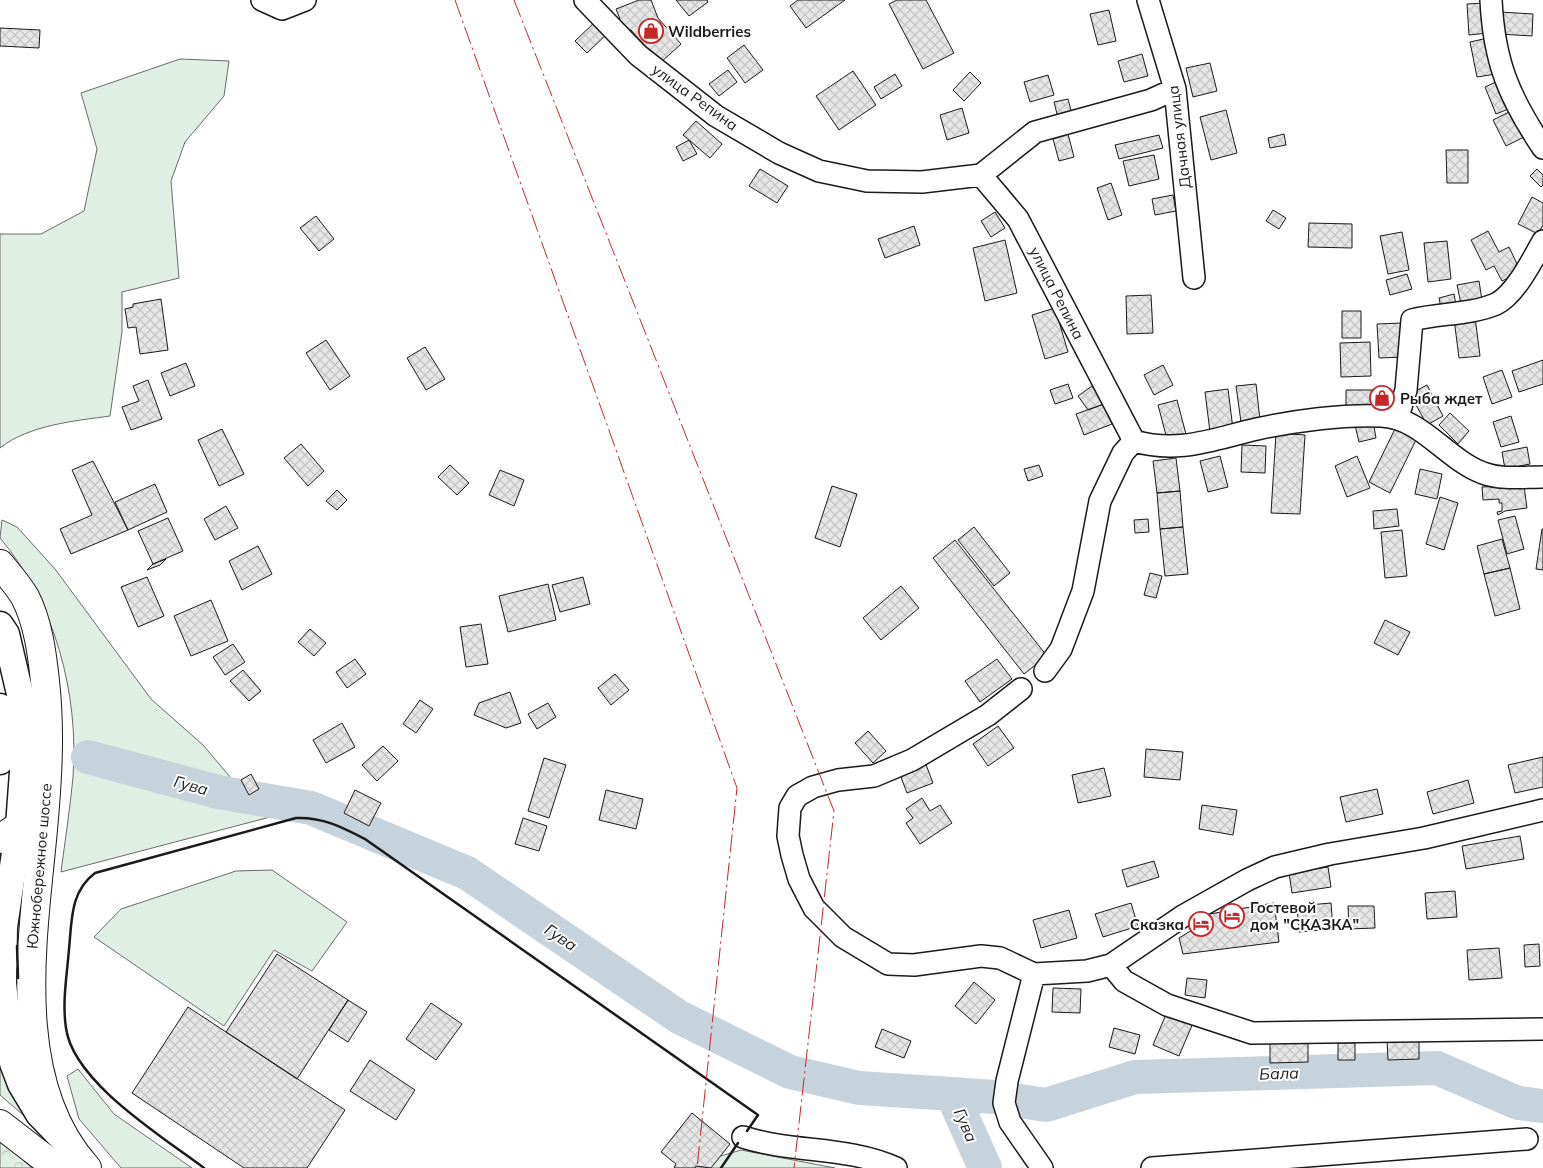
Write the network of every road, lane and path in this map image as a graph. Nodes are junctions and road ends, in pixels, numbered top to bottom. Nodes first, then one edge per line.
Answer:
1 (262, 0) edge
2 (305, 0) edge
3 (585, 0) edge
4 (1148, 0) edge
5 (1491, 0) edge
6 (1175, 89) junction
7 (1543, 148) edge
8 (981, 174) junction
9 (1543, 241) edge
10 (1194, 278) dead end
11 (1398, 417) junction
12 (1134, 441) junction
13 (1543, 478) edge
14 (0, 564) edge
15 (0, 625) edge
16 (1045, 671) dead end
17 (1021, 689) dead end
18 (0, 707) edge
19 (0, 761) edge
20 (1543, 810) edge
21 (9, 832) edge
22 (2, 960) edge
23 (1110, 965) junction
24 (1034, 974) junction
25 (1543, 1028) edge
26 (0, 1124) edge
27 (743, 1137) dead end
28 (1527, 1139) dead end
29 (73, 1163) edge
30 (896, 1168) edge
31 (1042, 1168) edge
32 (1152, 1168) edge

1 - 2 street
3 - 8 street, улица Репина
4 - 6 street, Дачная улица
5 - 7 street
6 - 8 street
6 - 10 street, Дачная улица
8 - 12 street, улица Репина
9 - 11 street
11 - 12 street
11 - 13 street
12 - 16 street
14 - 29 highway, Южнобережное шоссе
15 - 21 main road
17 - 24 street
18 - 19 main road
20 - 23 street
21 - 22 main road
22 - 29 main road
23 - 24 street
23 - 25 street
24 - 31 street
26 - 29 highway
27 - 30 street
28 - 32 street

